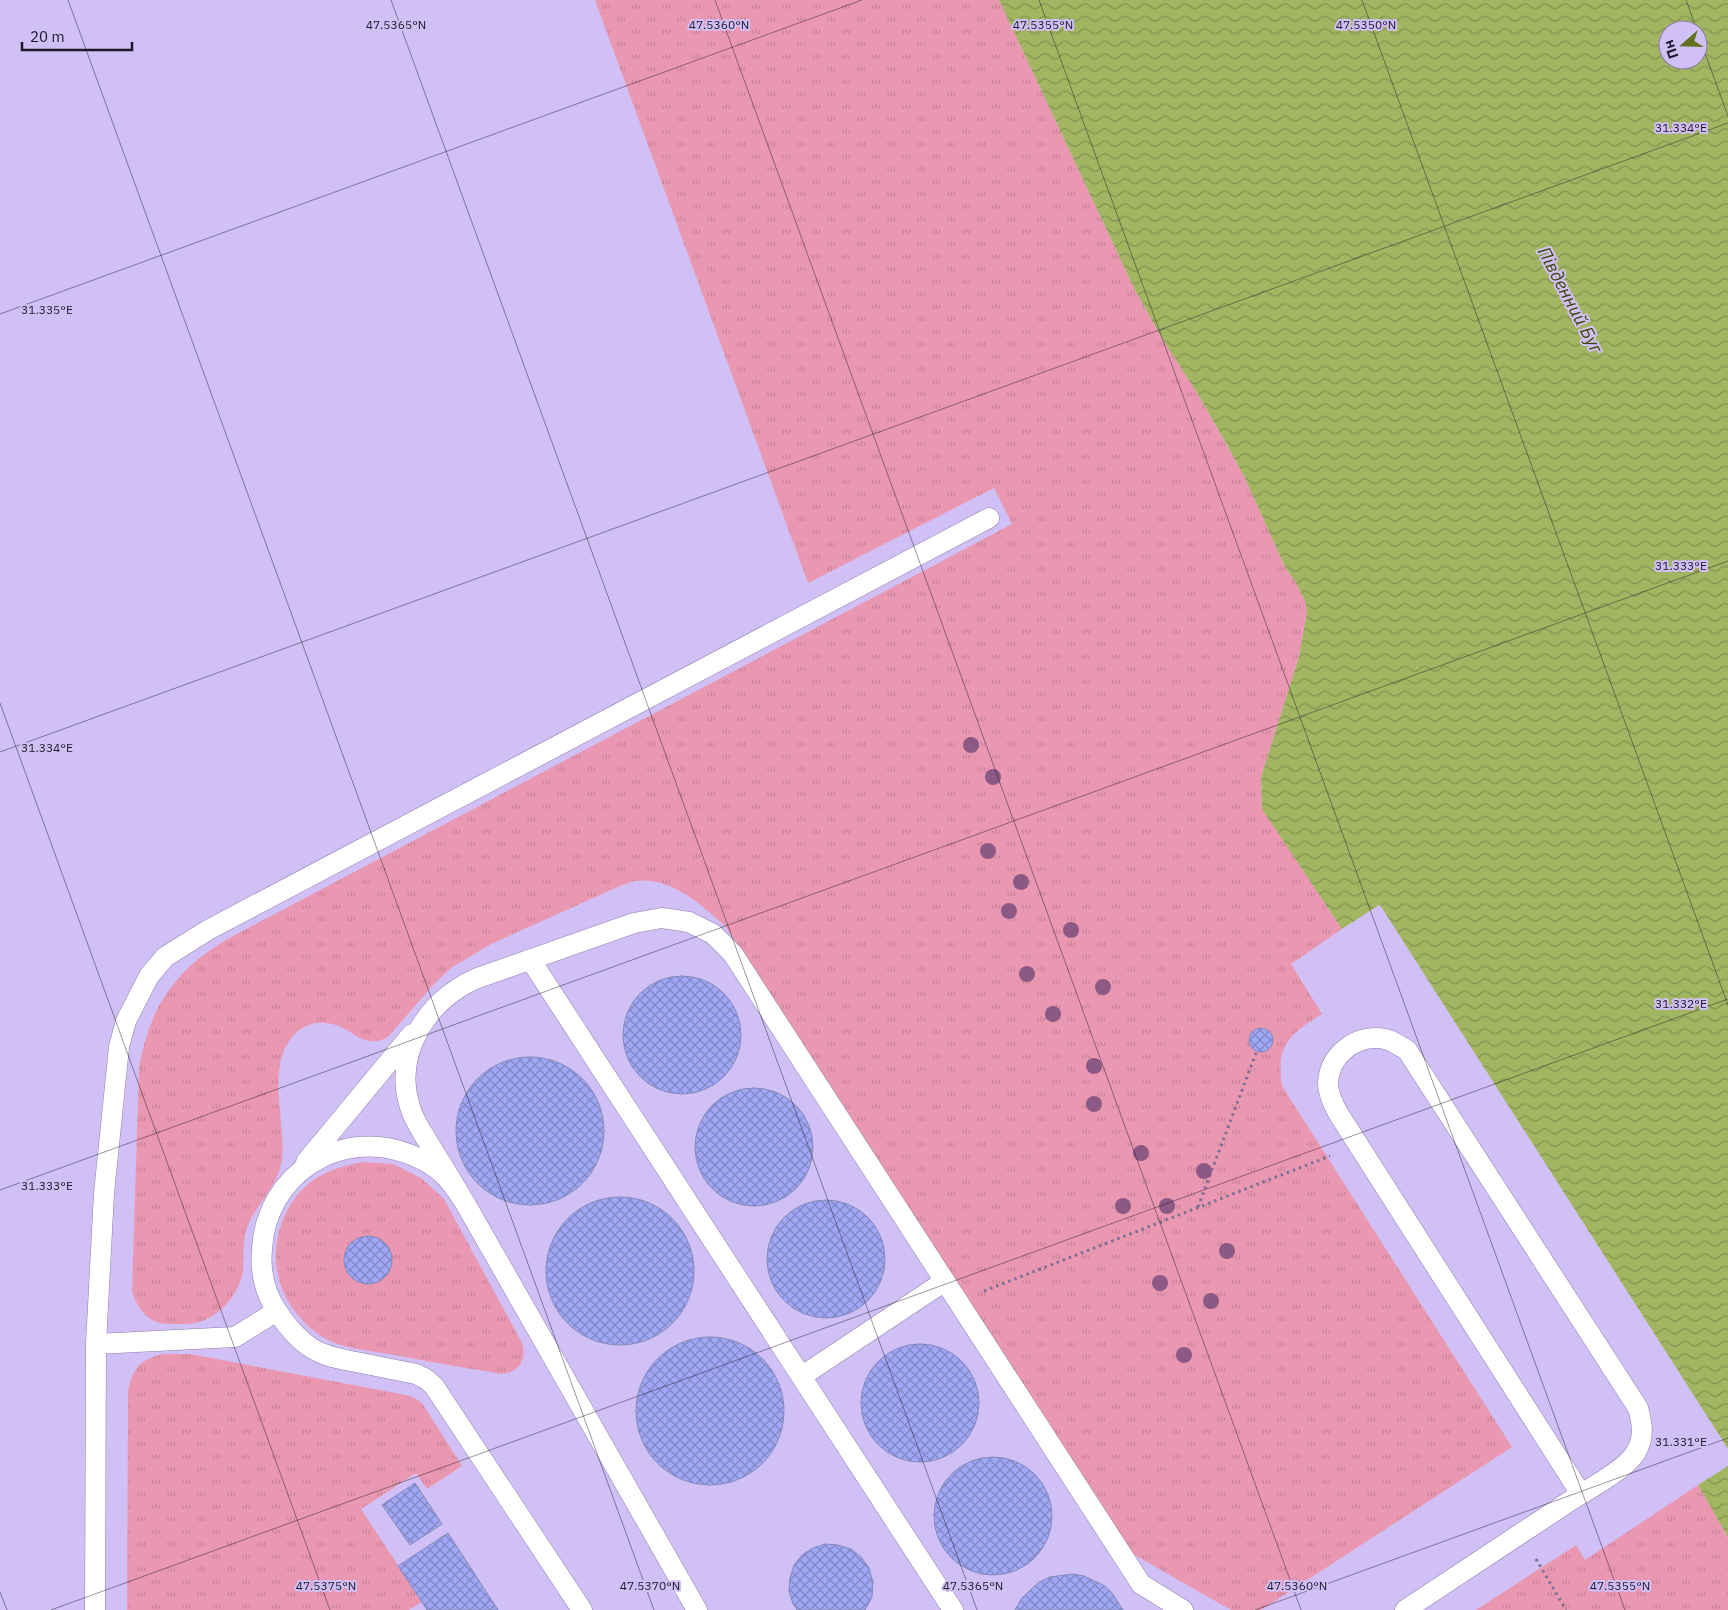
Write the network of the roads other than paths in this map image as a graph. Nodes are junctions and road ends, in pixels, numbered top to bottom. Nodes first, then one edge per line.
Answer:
1 (989, 518) dead end
2 (530, 959) junction
3 (422, 1023) junction
4 (290, 1180) junction
5 (465, 1203) junction
6 (945, 1281) junction
7 (277, 1312) junction
8 (96, 1344) junction
9 (802, 1376) junction
10 (1581, 1494) junction
11 (95, 1610) edge
12 (582, 1610) edge
13 (698, 1610) edge
14 (953, 1610) edge
15 (1183, 1610) edge
16 (1405, 1610) edge

1 - 8 lane
2 - 3 lane
2 - 6 lane
2 - 9 lane
3 - 4 lane
3 - 5 lane
4 - 5 lane
4 - 7 lane
5 - 13 lane
6 - 9 lane
6 - 15 lane
7 - 8 lane
7 - 12 lane
8 - 11 lane
9 - 14 lane
10 - 10 lane
10 - 16 lane

